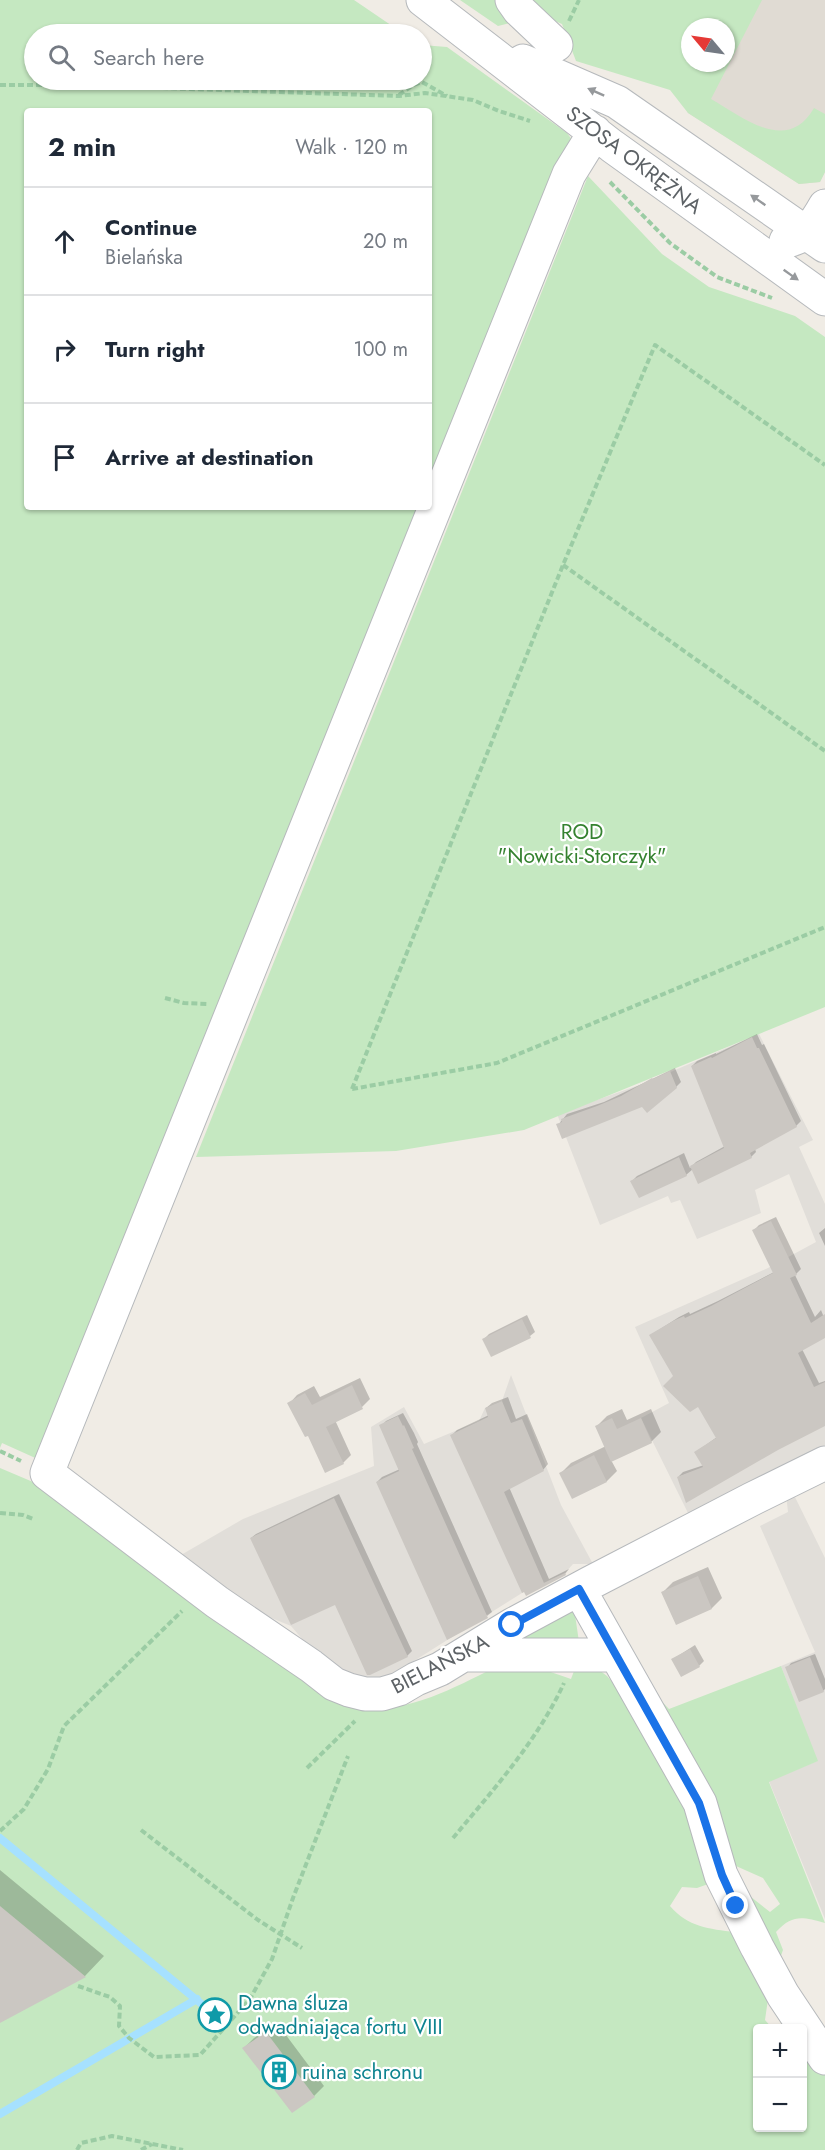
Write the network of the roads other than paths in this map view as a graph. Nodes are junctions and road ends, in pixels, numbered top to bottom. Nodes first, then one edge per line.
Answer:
1 (512, 0) edge
2 (434, 8) edge
3 (556, 45) dead end
4 (595, 132) junction
5 (825, 206) edge
6 (726, 230) junction
7 (816, 240) edge
8 (825, 299) edge
9 (825, 1463) edge
10 (579, 1589) junction
11 (465, 1654) junction
12 (615, 1655) junction
13 (825, 2058) edge

1 - 3 street
2 - 4 street, SZOSA OKRĘŻNA
7 -> 2 street, SZOSA OKRĘŻNA
4 - 6 street, SZOSA OKRĘŻNA
4 - 11 street, BIELAŃSKA
5 - 7 street
6 - 7 street
6 -> 8 street, SZOSA OKRĘŻNA
9 - 10 street, BIELAŃSKA
10 - 11 street, BIELAŃSKA
10 - 12 street
11 - 12 street
12 - 13 street

